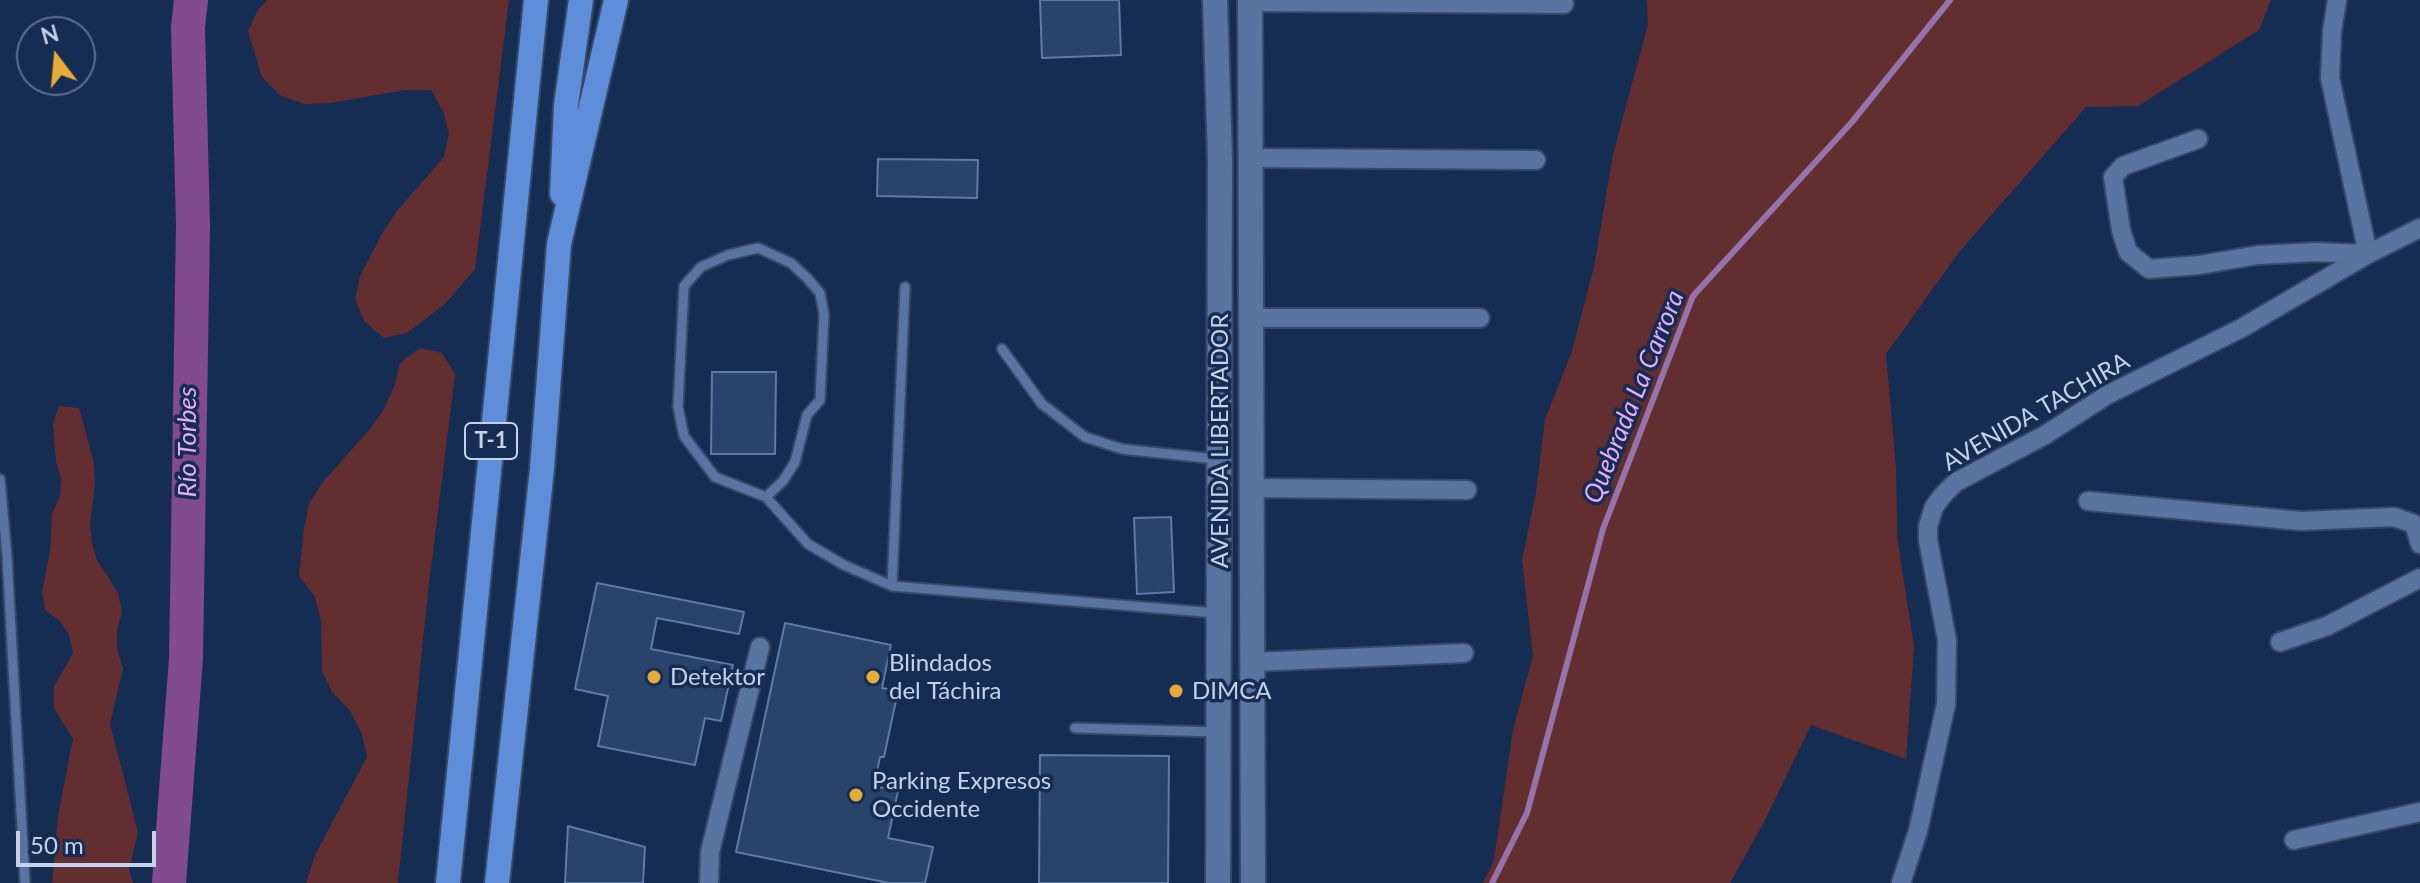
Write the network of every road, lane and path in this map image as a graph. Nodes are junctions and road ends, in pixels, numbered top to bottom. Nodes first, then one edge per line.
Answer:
1 (536, 0) edge
2 (581, 0) edge
3 (616, 0) edge
4 (1215, 0) edge
5 (2337, 0) edge
6 (1250, 1) edge
7 (1564, 4) dead end
8 (2198, 139) dead end
9 (1250, 158) junction
10 (1536, 160) dead end
11 (2420, 228) edge
12 (559, 244) junction
13 (2368, 254) junction
14 (905, 287) dead end
15 (1252, 318) junction
16 (1480, 318) dead end
17 (1002, 349) dead end
18 (1220, 459) junction
19 (0, 479) edge
20 (1252, 488) junction
21 (1467, 490) dead end
22 (766, 497) junction
23 (2088, 501) dead end
24 (2420, 544) edge
25 (2420, 578) edge
26 (892, 586) junction
27 (1219, 613) junction
28 (2280, 642) dead end
29 (760, 647) dead end
30 (1464, 653) dead end
31 (1253, 662) junction
32 (1075, 728) dead end
33 (1218, 732) junction
34 (2420, 812) edge
35 (2294, 840) dead end
36 (25, 883) edge
37 (448, 883) edge
38 (497, 883) edge
39 (709, 883) edge
40 (1218, 883) edge
41 (1253, 883) edge
42 (1901, 883) edge

1 - 37 highway, T-1
2 - 12 highway
3 - 12 highway, T-1
4 - 18 main road, AVENIDA LIBERTADOR
5 - 13 street
6 - 7 street
6 - 9 main road, AVENIDA LIBERTADOR
8 - 13 street
9 - 10 street
9 - 15 main road, AVENIDA LIBERTADOR
11 - 13 street, AVENIDA TACHIRA
12 - 38 highway, T-1
13 - 42 street, AVENIDA TACHIRA
14 - 26 lane
15 - 16 street
15 - 20 main road, AVENIDA LIBERTADOR
17 - 18 lane
18 - 27 main road, AVENIDA LIBERTADOR
19 - 36 lane
20 - 21 street
20 - 31 main road, AVENIDA LIBERTADOR
22 - 22 lane
22 - 26 lane
23 - 24 street
25 - 28 street
26 - 27 lane
27 - 33 main road, AVENIDA LIBERTADOR
29 - 39 street
30 - 31 street
31 - 41 main road, AVENIDA LIBERTADOR
32 - 33 lane
33 - 40 main road, AVENIDA LIBERTADOR
34 - 35 street

